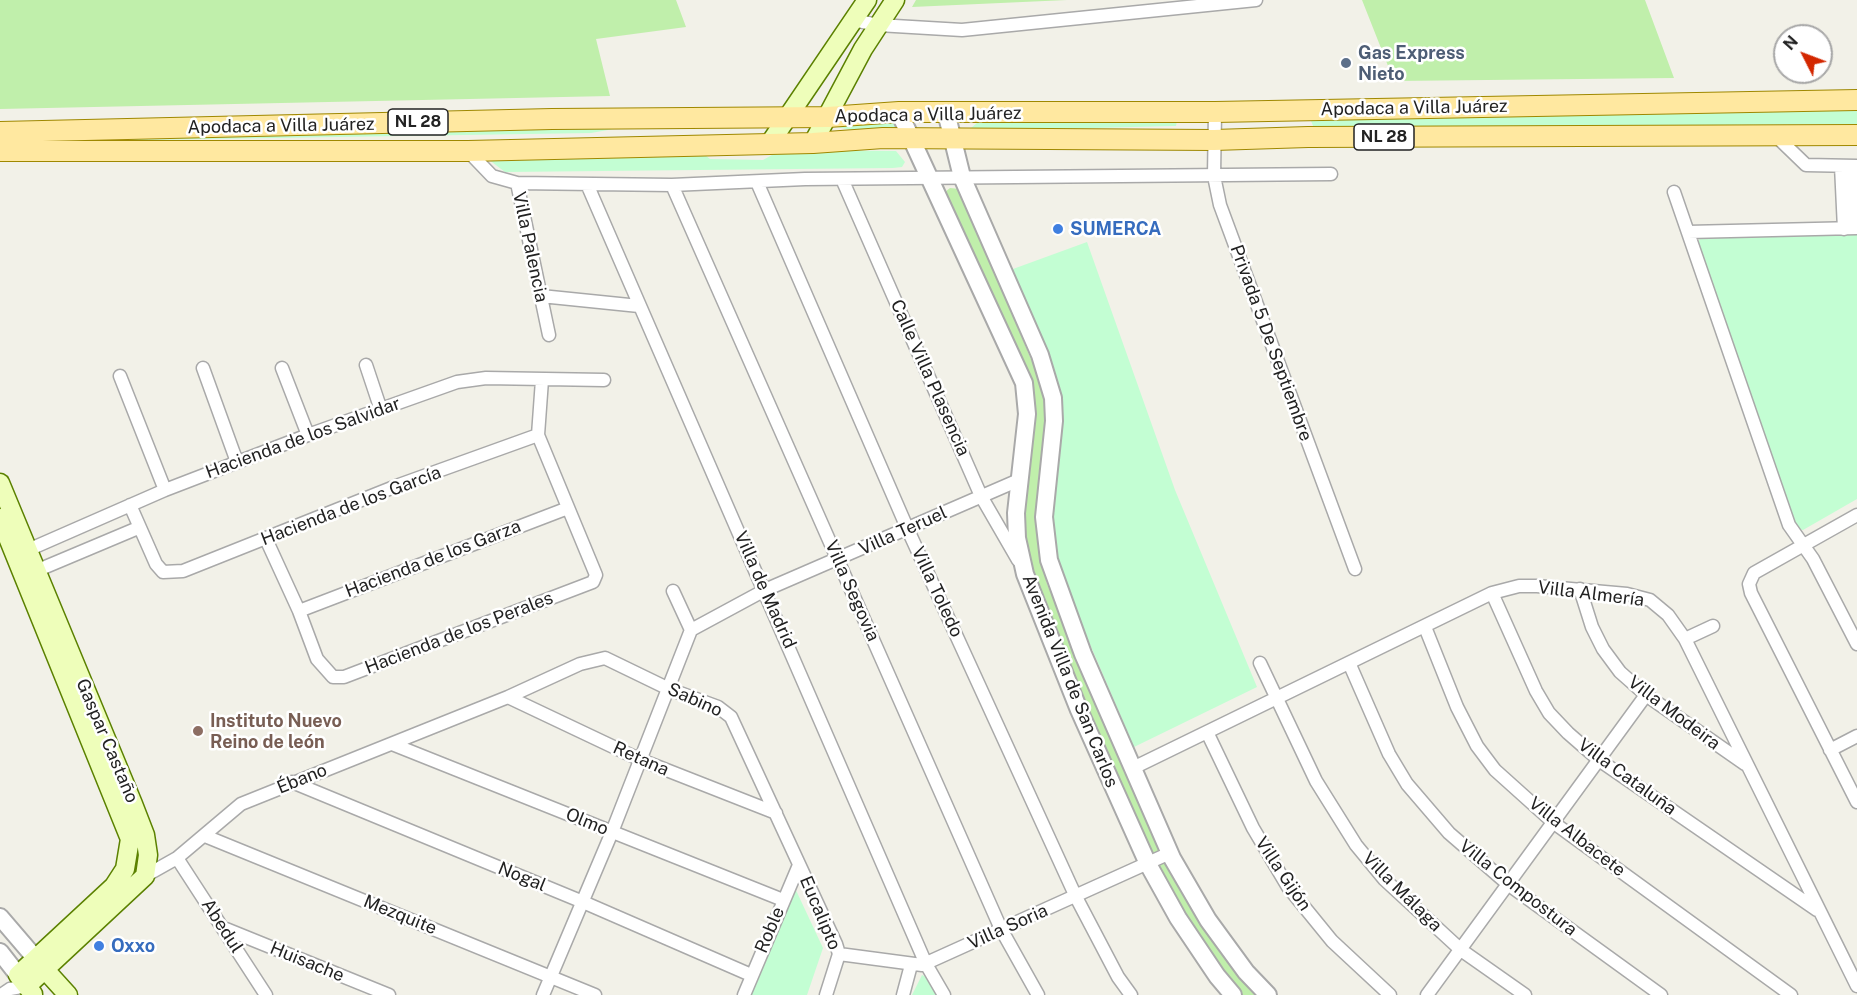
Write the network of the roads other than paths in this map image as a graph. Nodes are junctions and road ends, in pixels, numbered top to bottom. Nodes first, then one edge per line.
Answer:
1 (867, 0) edge
2 (895, 0) edge
3 (1256, 0) edge
4 (853, 20) junction
5 (878, 25) junction
6 (1857, 100) edge
7 (899, 112) junction
8 (946, 112) junction
9 (1215, 112) junction
10 (786, 117) junction
11 (828, 117) junction
12 (320, 124) junction
13 (0, 132) edge
14 (1857, 135) edge
15 (1777, 137) junction
16 (910, 139) junction
17 (951, 139) junction
18 (1214, 140) junction
19 (770, 143) junction
20 (813, 143) junction
21 (0, 151) edge
22 (321, 151) junction
23 (468, 151) junction
24 (1850, 166) edge
25 (1331, 174) dead end
26 (1214, 176) junction
27 (962, 177) junction
28 (928, 178) junction
29 (842, 179) junction
30 (757, 182) junction
31 (517, 183) junction
32 (587, 184) junction
33 (672, 185) junction
34 (1674, 192) dead end
35 (1852, 228) edge
36 (1688, 232) junction
37 (541, 296) junction
38 (639, 306) junction
39 (549, 335) dead end
40 (1040, 356) junction
41 (366, 365) dead end
42 (1016, 365) junction
43 (203, 368) dead end
44 (282, 368) dead end
45 (120, 376) dead end
46 (542, 380) junction
47 (604, 380) dead end
48 (381, 410) junction
49 (308, 435) junction
50 (538, 435) junction
51 (237, 462) junction
52 (1019, 480) junction
53 (0, 483) edge
54 (165, 490) junction
55 (981, 496) junction
56 (130, 505) junction
57 (568, 508) junction
58 (1857, 515) edge
59 (0, 518) edge
60 (138, 528) junction
61 (908, 530) junction
62 (266, 539) junction
63 (1803, 544) junction
64 (21, 553) junction
65 (839, 560) junction
66 (1051, 566) junction
67 (1355, 569) dead end
68 (30, 574) junction
69 (1025, 574) junction
70 (765, 590) junction
71 (1580, 590) junction
72 (673, 591) dead end
73 (1492, 594) junction
74 (299, 611) junction
75 (1713, 626) dead end
76 (1425, 627) junction
77 (691, 630) junction
78 (1685, 639) junction
79 (1857, 644) edge
80 (1260, 663) dead end
81 (1350, 664) junction
82 (669, 688) junction
83 (1646, 695) junction
84 (508, 697) junction
85 (1275, 699) junction
86 (1207, 732) junction
87 (1857, 736) edge
88 (392, 744) junction
89 (1830, 750) junction
90 (641, 760) junction
91 (1599, 760) junction
92 (1746, 765) junction
93 (1133, 768) junction
94 (292, 782) junction
95 (1857, 802) edge
96 (776, 813) junction
97 (1554, 823) junction
98 (612, 832) junction
99 (205, 836) junction
100 (1170, 853) junction
101 (177, 858) junction
102 (1148, 864) junction
103 (799, 866) junction
104 (145, 876) junction
105 (1509, 885) junction
106 (1076, 897) junction
107 (783, 900) junction
108 (583, 902) junction
109 (1818, 910) junction
110 (0, 917) edge
111 (225, 929) junction
112 (1001, 929) junction
113 (1461, 950) junction
114 (0, 952) edge
115 (839, 954) junction
116 (926, 964) junction
117 (41, 965) junction
118 (911, 965) junction
119 (751, 975) junction
120 (550, 977) junction
121 (1857, 986) edge
122 (18, 988) edge
123 (68, 995) edge
124 (266, 995) edge
125 (389, 995) edge
126 (543, 995) edge
127 (595, 995) edge
128 (744, 995) edge
129 (826, 995) edge
130 (903, 995) edge
131 (944, 995) edge
132 (1038, 995) edge
133 (1131, 995) edge
134 (1233, 995) edge
135 (1268, 995) edge
136 (1390, 995) edge
137 (1427, 995) edge
138 (1525, 995) edge
139 (1661, 995) edge
140 (1791, 995) edge

1 - 4 main road
2 - 5 main road
3 - 5 street
4 - 5 street
4 - 10 main road
5 - 11 main road
6 - 9 main road, Apodaca a Villa Juárez / NL 28
7 - 8 main road, Apodaca a Villa Juárez / NL 28
7 - 11 main road, Apodaca a Villa Juárez / NL 28
7 - 16 street, Avenida Villa de San Carlos
8 - 9 main road, Apodaca a Villa Juárez / NL 28
8 - 17 street, Avenida Villa de San Carlos
9 - 18 street, Privada 5 De Septiembre
10 - 11 main road, Apodaca a Villa Juárez / NL 28
10 - 12 main road, Apodaca a Villa Juárez / NL 28
10 - 19 main road
11 - 20 main road
12 - 13 main road, Apodaca a Villa Juárez / NL 28
12 - 22 main road
14 - 15 main road, Apodaca a Villa Juárez / NL 28
15 - 18 main road, Apodaca a Villa Juárez / NL 28
15 - 24 street
16 - 17 main road, Apodaca a Villa Juárez / NL 28
16 - 20 main road, Apodaca a Villa Juárez / NL 28
16 - 28 street, Avenida Villa de San Carlos
17 - 18 main road, Apodaca a Villa Juárez / NL 28
17 - 27 street, Avenida Villa de San Carlos
18 - 26 street, Privada 5 De Septiembre
19 - 20 main road, Apodaca a Villa Juárez / NL 28
19 - 23 main road, Apodaca a Villa Juárez / NL 28
21 - 22 main road, Apodaca a Villa Juárez / NL 28
22 - 23 main road, Apodaca a Villa Juárez / NL 28
23 - 31 street, Villa Palencia
24 - 35 street
25 - 26 street
26 - 27 street
26 - 67 street, Privada 5 De Septiembre
27 - 28 street
27 - 40 street, Avenida Villa de San Carlos
28 - 29 street
28 - 42 street, Avenida Villa de San Carlos
29 - 30 street
29 - 55 street, Calle Villa Plasencia
30 - 33 street
30 - 61 street, Villa Toledo
31 - 32 street
31 - 37 street, Villa Palencia
32 - 33 street
32 - 38 street, Villa de Madrid
33 - 65 street, Villa Segovia
34 - 36 street
35 - 36 street
36 - 63 street
37 - 38 street
37 - 39 street, Villa Palencia
38 - 70 street, Villa de Madrid
40 - 42 street
40 - 66 street, Avenida Villa de San Carlos
41 - 48 street
42 - 52 street, Avenida Villa de San Carlos
43 - 51 street
44 - 49 street
45 - 54 street
46 - 47 street, Hacienda de los Salvidar
46 - 48 street, Hacienda de los Salvidar
46 - 50 street
48 - 49 street, Hacienda de los Salvidar
49 - 51 street, Hacienda de los Salvidar
50 - 57 street
50 - 62 street, Hacienda de los García
51 - 54 street, Hacienda de los Salvidar
52 - 55 street, Villa Teruel
52 - 69 street, Avenida Villa de San Carlos
53 - 64 main road, Gaspar Castaño
54 - 56 street, Hacienda de los Salvidar
55 - 61 street, Villa Teruel
55 - 69 street, Calle Villa Plasencia
56 - 60 street
56 - 64 street, Hacienda de los Salvidar
57 - 74 street, Hacienda de los Garza
57 - 74 street, Hacienda de los Perales
58 - 63 street
59 - 64 main road, Gaspar Castaño
60 - 62 street, Hacienda de los García
60 - 68 street
61 - 65 street, Villa Teruel
61 - 106 street, Villa Toledo
62 - 74 street
63 - 79 street
63 - 89 street
64 - 68 main road, Gaspar Castaño
65 - 70 street, Villa Teruel
65 - 112 street, Villa Segovia
66 - 69 street
66 - 93 street, Avenida Villa de San Carlos
68 - 104 main road, Gaspar Castaño
68 - 117 main road, Gaspar Castaño
69 - 102 street, Avenida Villa de San Carlos
70 - 77 street, Villa Teruel
70 - 116 street, Villa de Madrid
71 - 73 street, Villa Almería
71 - 78 street, Villa Almería
71 - 83 street, Villa Modeira
72 - 77 street
73 - 76 street, Villa Almería
73 - 91 street, Villa Cataluña
75 - 78 street
76 - 81 street, Villa Almería
76 - 97 street, Villa Albacete
77 - 82 street
78 - 92 street, Villa Almería
80 - 85 street, Villa Málaga
81 - 85 street, Villa Almería
81 - 105 street, Villa Compostura
82 - 84 street, Sabino
82 - 90 street
82 - 96 street, Sabino
83 - 91 street
83 - 92 street, Villa Modeira
84 - 88 street, Ébano
84 - 90 street, Retana
85 - 86 street, Villa Almería
85 - 113 street, Villa Málaga
86 - 93 street, Villa Almería
86 - 136 street, Villa Gijón
87 - 89 street
88 - 94 street, Ébano
88 - 98 street, Olmo
89 - 95 street
90 - 96 street, Retana
90 - 98 street
91 - 97 street
91 - 109 street, Villa Cataluña
92 - 109 street, Villa Almería
93 - 100 street, Avenida Villa de San Carlos
94 - 99 street, Ébano
94 - 108 street, Nogal
96 - 103 street, Sabino
97 - 105 street
97 - 140 street, Villa Albacete
98 - 107 street, Olmo
98 - 108 street
99 - 101 street, Ébano
99 - 120 street, Mezquite
100 - 102 street, Villa Soria
100 - 135 street, Avenida Villa de San Carlos
101 - 104 street, Ébano
101 - 111 street, Abedul
102 - 106 street, Villa Soria
102 - 134 street, Avenida Villa de San Carlos
103 - 107 street, Roble
103 - 115 street, Eucalipto
104 - 117 main road, Gaspar Castaño
105 - 113 street
105 - 139 street, Villa Compostura
106 - 112 street, Villa Soria
106 - 133 street, Villa Toledo
107 - 119 street, Roble
108 - 119 street, Nogal
108 - 120 street
109 - 121 street, Villa Almería
110 - 117 street
111 - 124 street, Abedul
111 - 125 street, Huisache
112 - 116 street, Villa Soria
112 - 132 street, Villa Segovia
113 - 137 street
113 - 138 street, Villa Málaga
114 - 122 street
115 - 118 street, Villa Soria
115 - 129 street, Eucalipto
116 - 118 street, Villa Soria
116 - 131 street, Villa de Madrid
117 - 122 main road, Gaspar Castaño
117 - 123 main road
118 - 130 street
119 - 128 street, Roble
120 - 126 street
120 - 127 street, Mezquite

